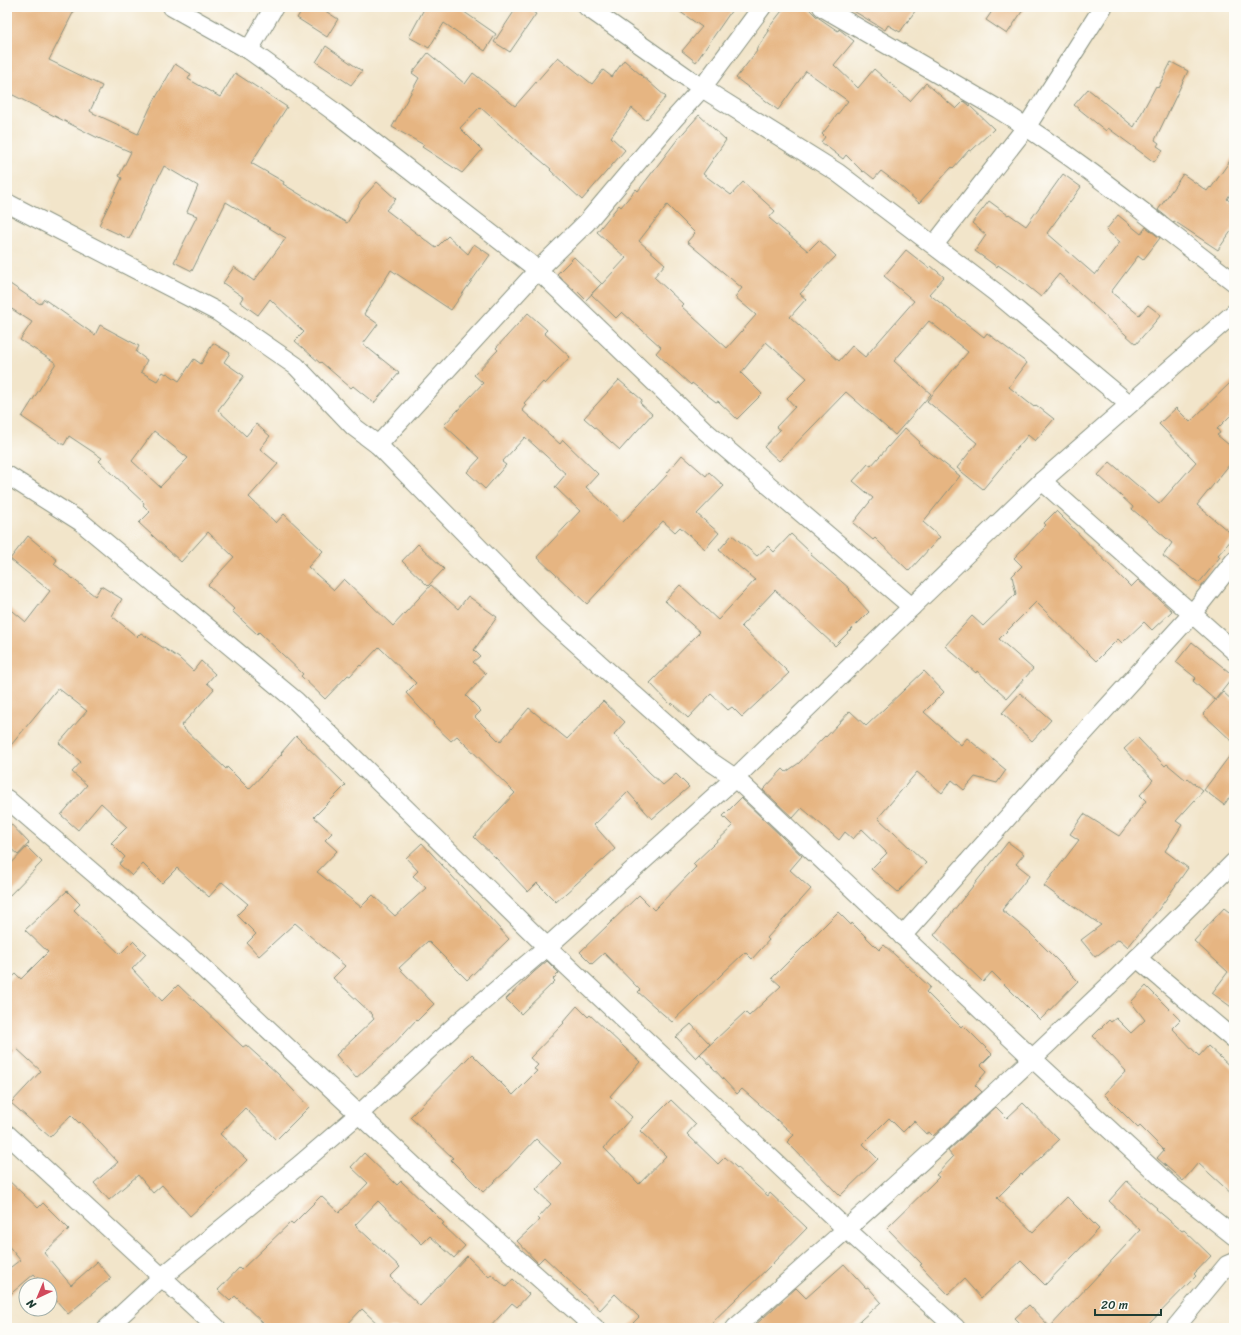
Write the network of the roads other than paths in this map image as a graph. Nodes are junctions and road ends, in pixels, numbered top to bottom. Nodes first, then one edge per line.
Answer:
1 (172, 7) edge
2 (274, 7) edge
3 (587, 7) edge
4 (762, 7) edge
5 (822, 7) edge
6 (1102, 7) edge
7 (249, 50) junction
8 (702, 88) junction
9 (1027, 126) junction
10 (7, 203) edge
11 (934, 245) junction
12 (538, 270) junction
13 (1234, 282) edge
14 (1234, 313) edge
15 (1129, 404) junction
16 (378, 445) junction
17 (7, 475) edge
18 (1042, 481) junction
19 (1234, 561) edge
20 (912, 607) junction
21 (1192, 614) junction
22 (1234, 651) edge
23 (735, 778) junction
24 (7, 799) edge
25 (1234, 862) edge
26 (902, 936) junction
27 (547, 947) junction
28 (1137, 958) junction
29 (1234, 1040) edge
30 (1033, 1059) junction
31 (359, 1114) junction
32 (7, 1134) edge
33 (846, 1229) junction
34 (1234, 1236) edge
35 (1234, 1262) edge
36 (162, 1277) junction
37 (106, 1328) edge
38 (217, 1328) edge
39 (595, 1328) edge
40 (735, 1328) edge
41 (956, 1328) edge
42 (1175, 1328) edge

1 - 7 street
2 - 7 street
3 - 8 street
4 - 8 street
5 - 9 street
6 - 9 street
7 - 12 street
8 - 11 street
8 - 12 street
9 - 11 street
9 - 13 street
10 - 16 street
11 - 15 street
12 - 16 street
12 - 20 street
14 - 15 street
15 - 18 street
16 - 23 street
17 - 27 street
18 - 20 street
18 - 21 street
19 - 21 street
20 - 23 street
21 - 22 street
21 - 26 street
23 - 26 street
23 - 27 street
24 - 31 street
25 - 28 street
26 - 30 street
27 - 31 street
27 - 33 street
28 - 29 street
28 - 30 street
30 - 33 street
30 - 34 street
31 - 36 street
31 - 39 street
32 - 36 street
33 - 40 street
33 - 41 street
35 - 42 street
36 - 37 street
36 - 38 street

